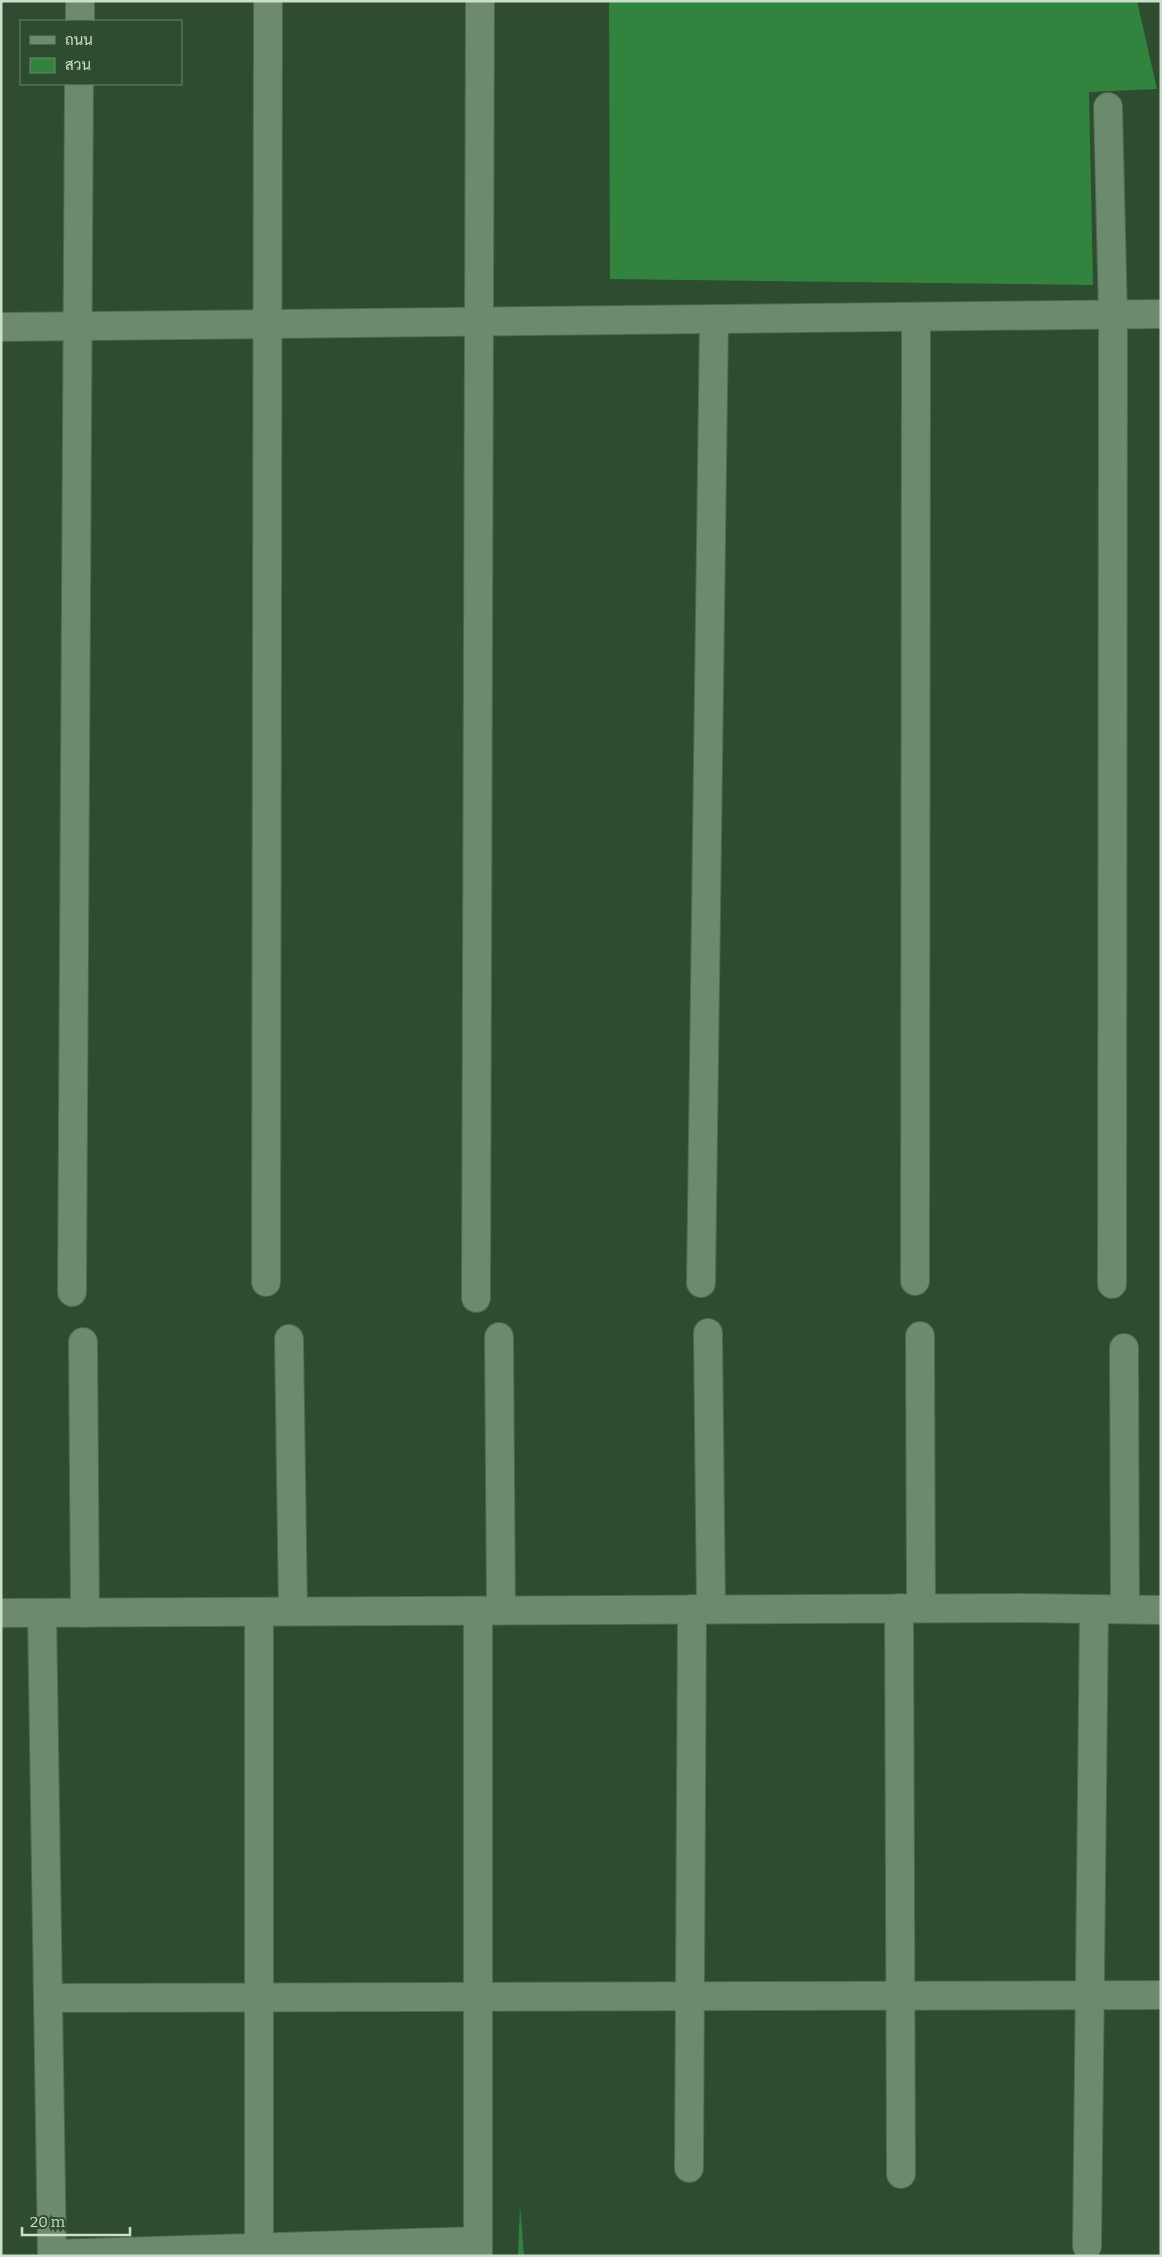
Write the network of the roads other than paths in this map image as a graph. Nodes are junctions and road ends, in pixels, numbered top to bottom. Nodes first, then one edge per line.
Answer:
1 (80, 1) edge
2 (268, 1) edge
3 (480, 1) edge
4 (80, 20) edge
5 (79, 85) edge
6 (1108, 107) dead end
7 (1161, 314) edge
8 (1113, 315) junction
9 (916, 317) junction
10 (714, 319) junction
11 (478, 321) junction
12 (268, 324) junction
13 (78, 326) junction
14 (1, 327) edge
15 (915, 1281) dead end
16 (266, 1282) dead end
17 (701, 1283) dead end
18 (1112, 1284) dead end
19 (72, 1292) dead end
20 (476, 1298) dead end
21 (708, 1333) dead end
22 (920, 1336) dead end
23 (499, 1337) dead end
24 (289, 1338) dead end
25 (84, 1342) dead end
26 (1124, 1348) dead end
27 (910, 1608) junction
28 (1125, 1608) junction
29 (701, 1609) junction
30 (1094, 1609) junction
31 (490, 1610) junction
32 (1161, 1610) edge
33 (293, 1611) junction
34 (259, 1612) junction
35 (1, 1613) edge
36 (42, 1613) junction
37 (85, 1613) junction
38 (900, 1995) junction
39 (1090, 1995) junction
40 (1161, 1995) edge
41 (478, 1996) junction
42 (690, 1996) junction
43 (259, 1997) junction
44 (50, 1998) junction
45 (689, 2168) dead end
46 (901, 2174) dead end
47 (1087, 2246) dead end
48 (478, 2248) edge
49 (259, 2252) edge
50 (52, 2255) edge

1 - 4 street
2 - 12 street
3 - 11 street
5 - 13 street
6 - 8 street
7 - 8 street
8 - 9 street
8 - 18 street
9 - 10 street
9 - 15 street
10 - 11 street
10 - 17 street
11 - 12 street
11 - 20 street
12 - 13 street
12 - 16 street
13 - 14 street
13 - 19 street
21 - 29 street
22 - 27 street
23 - 31 street
24 - 33 street
25 - 37 street
26 - 28 street
27 - 29 street
27 - 30 street
27 - 38 street
28 - 30 street
28 - 32 street
29 - 31 street
29 - 42 street
30 - 39 street
31 - 33 street
31 - 41 street
33 - 34 street
34 - 37 street
34 - 43 street
35 - 36 street
36 - 37 street
36 - 44 street
38 - 39 street
38 - 42 street
38 - 46 street
39 - 40 street
39 - 47 street
41 - 42 street
41 - 43 street
41 - 48 street
42 - 45 street
43 - 44 street
43 - 49 street
44 - 50 street
48 - 49 street
49 - 50 street

